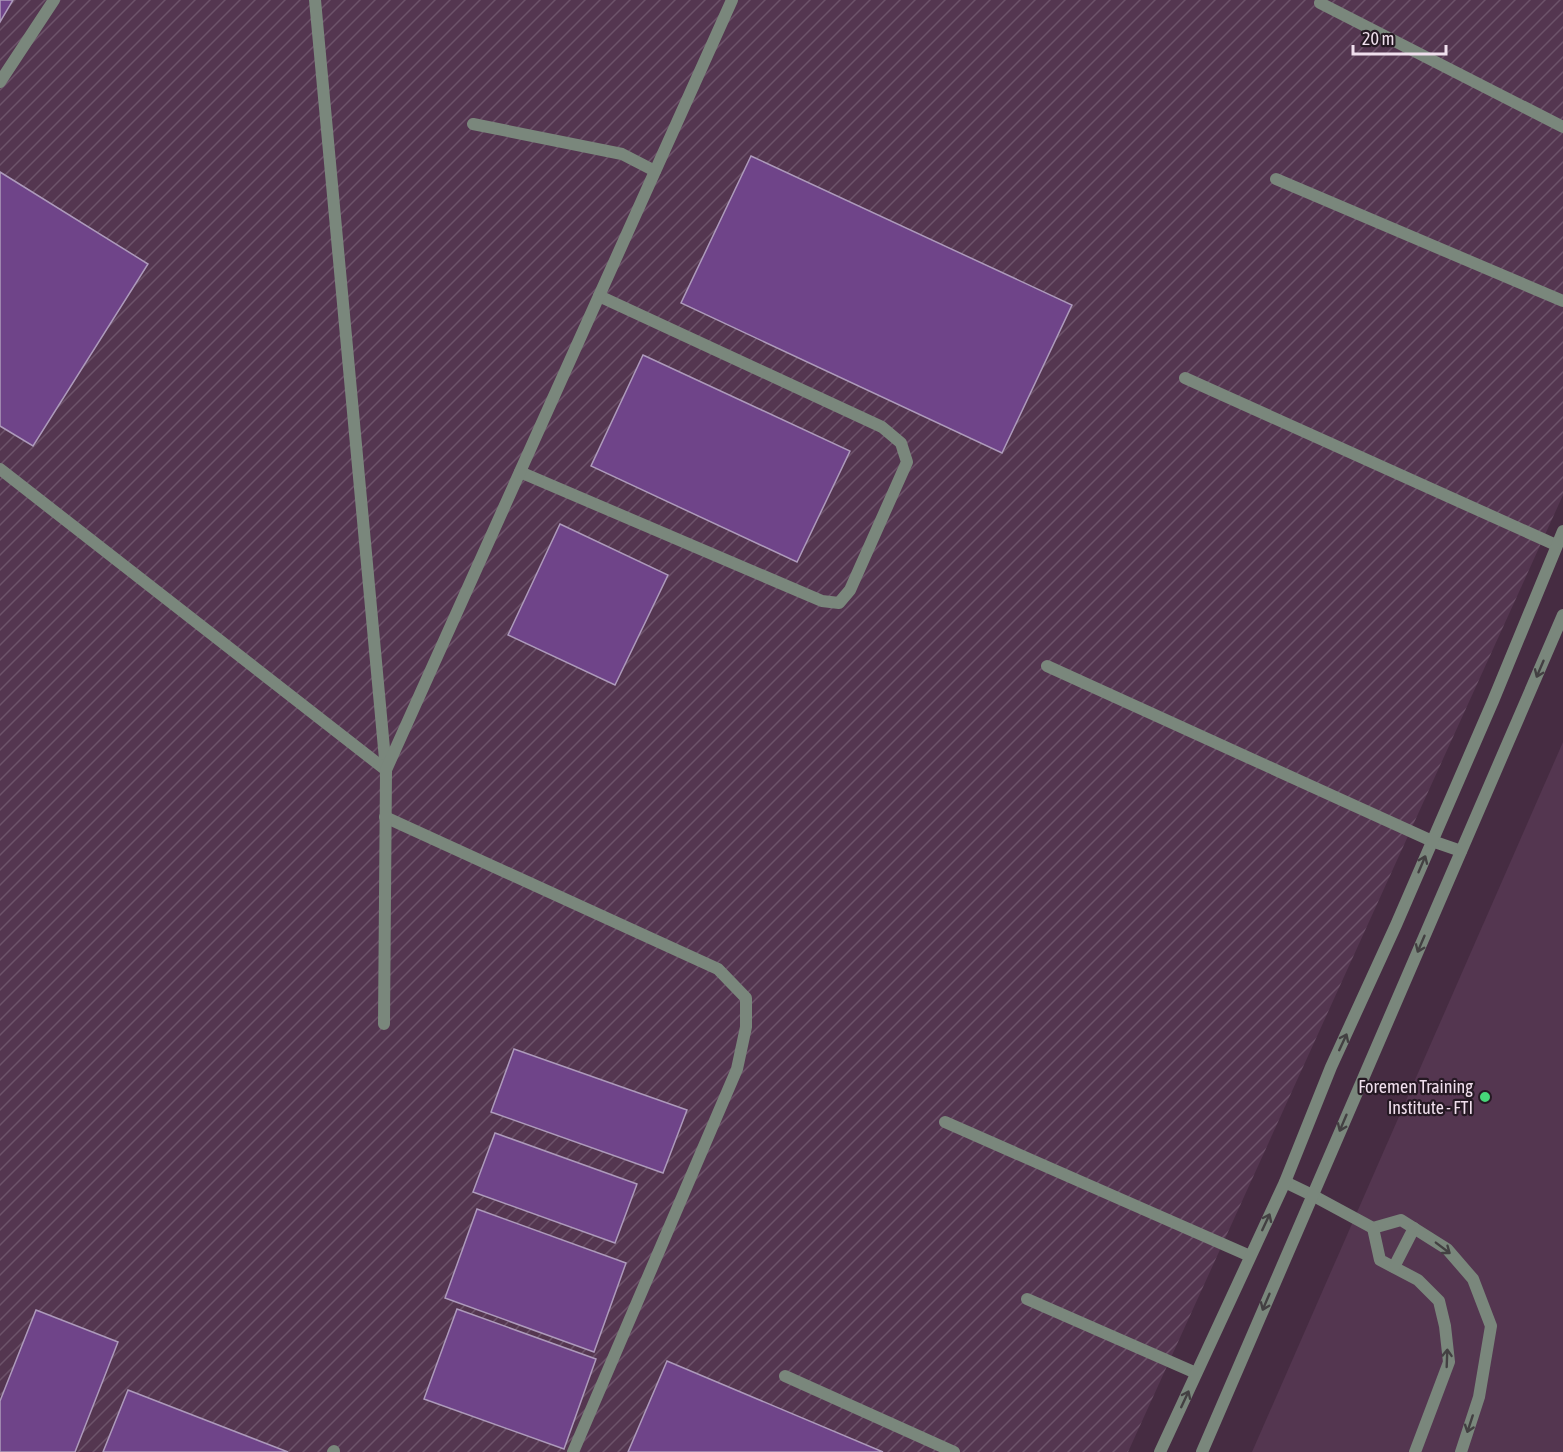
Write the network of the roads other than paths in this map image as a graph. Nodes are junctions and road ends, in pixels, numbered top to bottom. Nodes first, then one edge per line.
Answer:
1 (54, 0) edge
2 (315, 0) edge
3 (732, 0) edge
4 (1320, 3) dead end
5 (0, 82) edge
6 (473, 124) dead end
7 (1563, 127) edge
8 (656, 171) junction
9 (1276, 179) dead end
10 (599, 296) junction
11 (1563, 302) edge
12 (1185, 378) dead end
13 (0, 469) edge
14 (520, 472) junction
15 (1563, 531) edge
16 (1556, 545) junction
17 (1563, 615) edge
18 (1047, 666) dead end
19 (386, 770) junction
20 (386, 817) junction
21 (1432, 841) junction
22 (1461, 850) junction
23 (384, 1024) dead end
24 (945, 1122) dead end
25 (1285, 1182) junction
26 (1312, 1195) junction
27 (1373, 1228) junction
28 (1414, 1228) junction
29 (1250, 1256) junction
30 (1394, 1267) junction
31 (1027, 1299) dead end
32 (1197, 1373) junction
33 (785, 1376) dead end
34 (573, 1452) edge
35 (954, 1452) edge
36 (1160, 1452) edge
37 (1202, 1452) edge
38 (1414, 1452) edge
39 (1461, 1452) edge

1 - 5 street
2 - 19 street
3 - 8 street
4 - 7 street
6 - 8 street
8 - 10 street
9 - 11 street
10 - 14 street
10 - 14 street
12 - 16 street
13 - 19 street
14 - 19 street
15 - 16 street
16 - 21 street
17 -> 22 street
18 - 21 street
19 - 20 street
20 - 23 street
20 - 34 street
21 - 22 street
25 -> 21 street
22 -> 26 street
24 - 29 street
25 - 26 street
29 -> 25 street
26 - 27 street
26 -> 37 street
27 - 28 street
27 - 30 street
28 - 30 street
28 -> 39 street
29 - 32 street
38 -> 30 street
31 - 32 street
36 -> 32 street
33 - 35 street

